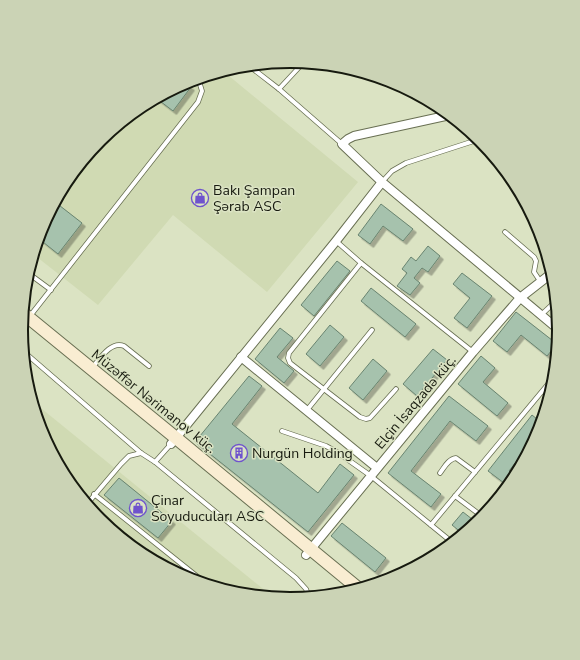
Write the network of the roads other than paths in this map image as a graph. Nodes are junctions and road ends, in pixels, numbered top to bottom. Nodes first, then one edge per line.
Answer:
1 (298, 68) edge
2 (255, 70) edge
3 (200, 84) edge
4 (279, 89) junction
5 (442, 117) edge
6 (472, 142) edge
7 (342, 144) junction
8 (382, 182) junction
9 (505, 232) dead end
10 (336, 241) junction
11 (361, 263) junction
12 (33, 277) edge
13 (546, 277) edge
14 (540, 281) junction
15 (51, 290) junction
16 (520, 298) junction
17 (551, 306) edge
18 (29, 313) edge
19 (541, 315) junction
20 (29, 321) edge
21 (28, 322) edge
22 (552, 324) edge
23 (372, 330) dead end
24 (473, 352) junction
25 (30, 356) edge
26 (241, 358) junction
27 (149, 366) dead end
28 (92, 369) junction
29 (546, 387) edge
30 (325, 389) junction
31 (396, 389) dead end
32 (307, 410) junction
33 (282, 431) dead end
34 (173, 441) junction
35 (141, 453) junction
36 (155, 462) junction
37 (377, 468) junction
38 (475, 472) junction
39 (440, 473) dead end
40 (371, 476) junction
41 (94, 494) junction
42 (455, 496) junction
43 (90, 499) edge
44 (477, 513) edge
45 (431, 525) junction
46 (448, 539) edge
47 (308, 551) junction
48 (193, 573) edge
49 (353, 584) edge
50 (346, 586) edge
51 (307, 591) edge

1 - 4 lane
2 - 4 lane
3 - 15 lane
4 - 7 lane
5 - 7 street
6 - 8 lane
7 - 8 street
8 - 10 street
8 - 16 street
9 - 14 lane
10 - 11 lane
10 - 26 street
11 - 24 lane
11 - 30 lane
12 - 15 lane
13 - 14 street, Elçin İsaqzadə küç.
14 - 16 street, Elçin İsaqzadə küç.
15 - 18 lane
16 - 19 street
16 - 24 street, Elçin İsaqzadə küç.
17 - 19 lane
19 - 22 street
20 - 28 main road, Müzəffər Nərimanov küç.
21 - 34 main road
23 - 30 lane
24 - 37 street, Elçin İsaqzadə küç.
25 - 35 lane
26 - 32 street
26 - 34 street
27 - 28 lane
28 - 34 main road, Müzəffər Nərimanov küç.
29 - 38 lane
30 - 31 lane
30 - 32 lane
32 - 37 street
33 - 40 lane
34 - 36 lane
34 - 47 main road
35 - 36 lane
35 - 41 lane
36 - 51 lane
37 - 40 street, Elçin İsaqzadə küç.
38 - 39 lane
38 - 42 lane
40 - 45 lane
40 - 47 street, Elçin İsaqzadə küç.
41 - 43 lane
41 - 48 lane
42 - 44 lane
42 - 45 lane
45 - 46 lane
47 - 49 main road
47 - 50 main road

